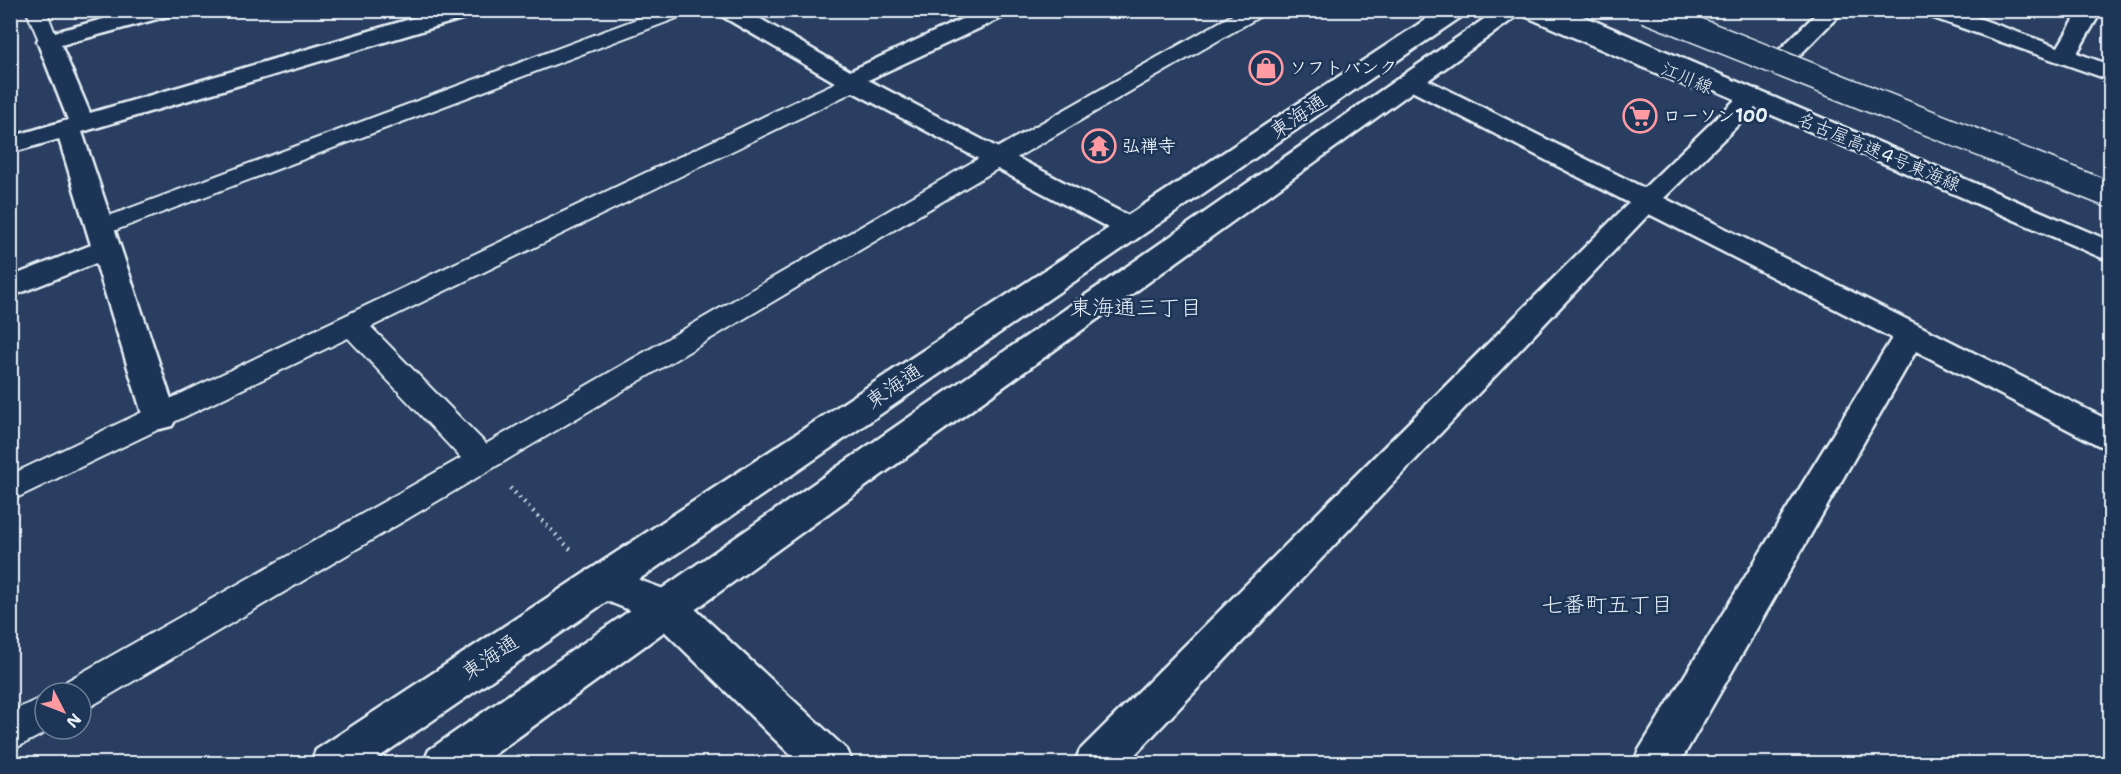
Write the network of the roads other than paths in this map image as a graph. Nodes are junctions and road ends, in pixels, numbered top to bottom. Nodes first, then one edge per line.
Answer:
1 (36, 10) edge
2 (164, 10) edge
3 (468, 10) edge
4 (681, 10) edge
5 (728, 10) edge
6 (1000, 10) edge
7 (1257, 10) edge
8 (1456, 10) edge
9 (1512, 10) edge
10 (1528, 10) edge
11 (1549, 10) edge
12 (1576, 10) edge
13 (1646, 10) edge
14 (1658, 10) edge
15 (1833, 10) edge
16 (1933, 10) edge
17 (2091, 10) edge
18 (1619, 40) junction
19 (48, 41) junction
20 (2063, 57) junction
21 (1782, 60) junction
22 (2110, 73) edge
23 (1411, 81) junction
24 (851, 82) junction
25 (1746, 103) junction
26 (75, 126) junction
27 (10, 145) edge
28 (996, 158) junction
29 (2110, 189) edge
30 (2110, 195) edge
31 (1646, 201) junction
32 (1130, 228) junction
33 (103, 239) junction
34 (2110, 251) edge
35 (2110, 259) edge
36 (10, 288) edge
37 (351, 324) junction
38 (1910, 334) junction
39 (160, 417) junction
40 (2110, 436) edge
41 (483, 460) junction
42 (10, 489) edge
43 (601, 582) junction
44 (666, 607) junction
45 (93, 685) edge
46 (33, 720) edge
47 (10, 733) edge
48 (332, 764) edge
49 (445, 764) edge
50 (831, 764) edge
51 (1096, 764) edge
52 (1655, 764) edge

1 - 19 lane
2 - 19 main road
3 - 26 main road
4 - 33 lane
5 - 24 main road
6 - 24 main road
7 - 28 lane
8 - 32 main road, 東海通
9 - 23 main road, 東海通
10 - 25 main road, 江川線
11 - 18 main road, 名古屋高速4号東海線
12 - 18 main road
13 - 30 main road, bridge
14 - 21 main road
15 - 21 main road
16 - 20 main road
17 - 20 main road
18 - 34 main road, 名古屋高速4号東海線
19 - 26 main road
20 - 22 main road
21 - 29 main road
23 - 31 main road
23 - 44 main road, 東海通
24 - 28 main road
24 - 37 lane
25 - 31 main road
25 - 35 main road, 江川線
26 - 27 main road
26 - 33 main road
28 - 32 main road
28 - 41 lane
31 - 38 main road
31 - 51 main road
32 - 43 main road, 東海通
33 - 36 main road
33 - 39 main road
37 - 39 lane
37 - 41 lane
38 - 40 main road
38 - 52 main road
39 - 42 lane
41 - 45 lane
43 - 44 main road
43 - 48 main road, 東海通
44 - 49 main road, 東海通
44 - 50 main road
46 - 47 lane

